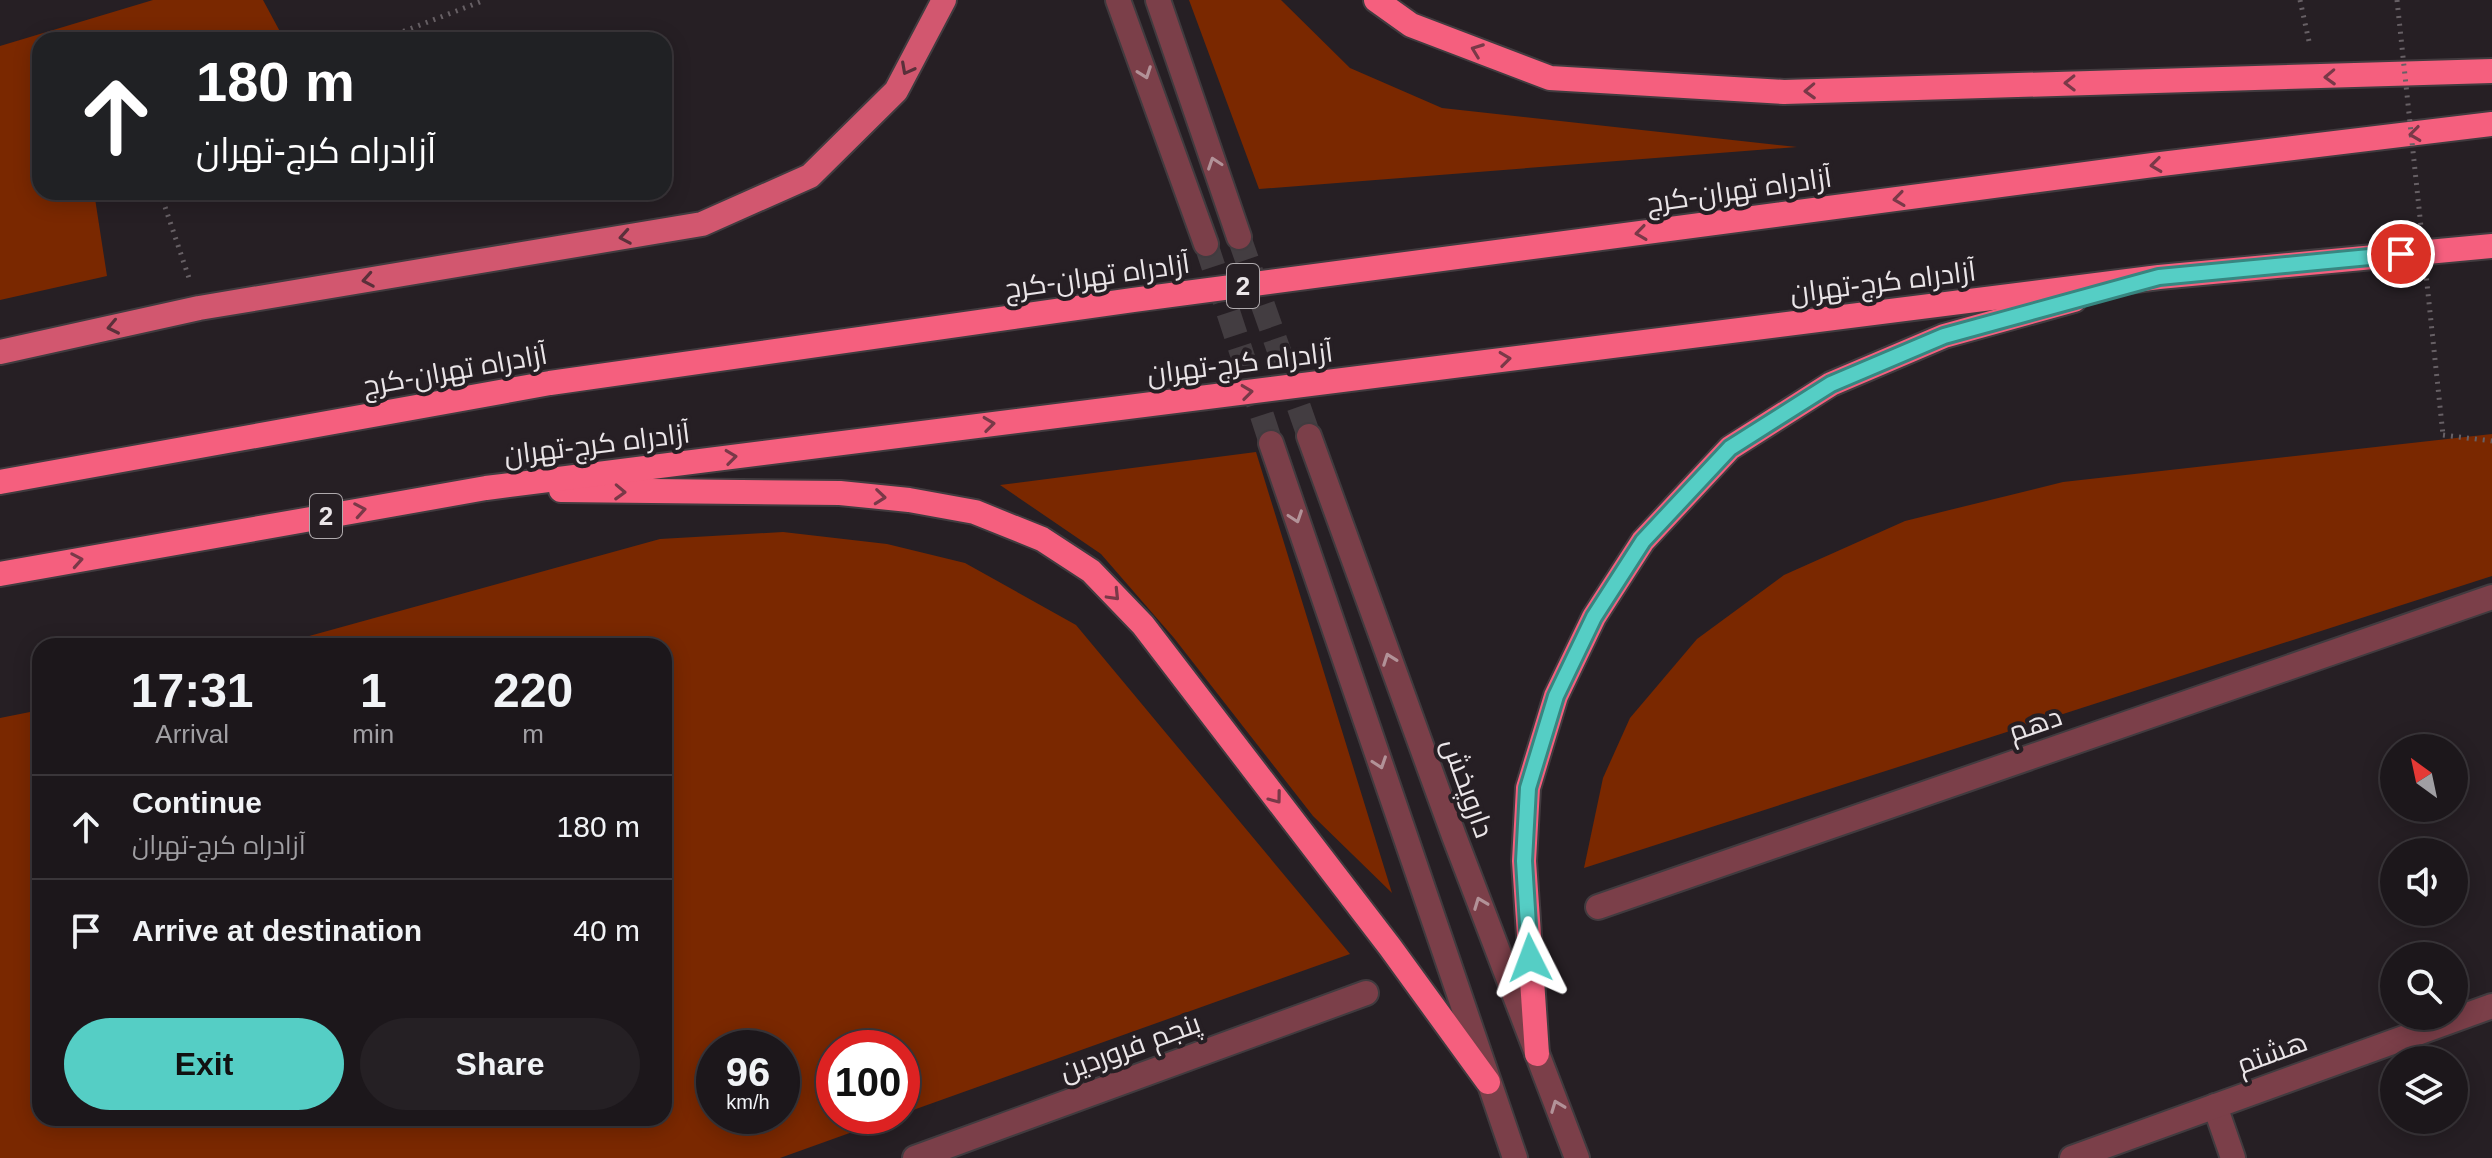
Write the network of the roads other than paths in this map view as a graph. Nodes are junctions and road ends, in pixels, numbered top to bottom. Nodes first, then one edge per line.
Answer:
1 (944, 0) edge
2 (1118, 0) edge
3 (1158, 0) edge
4 (1376, 0) edge
5 (2492, 71) edge
6 (2492, 124) edge
7 (1239, 237) tunnel mouth
8 (1206, 244) tunnel mouth
9 (2492, 246) edge
10 (2159, 277) junction
11 (0, 352) edge
12 (1309, 436) tunnel mouth
13 (1271, 443) tunnel mouth
14 (0, 482) edge
15 (486, 488) junction
16 (0, 574) edge
17 (2492, 597) edge
18 (1598, 907) dead end
19 (1366, 993) dead end
20 (2492, 1006) edge
21 (1537, 1054) junction
22 (1488, 1082) junction
23 (2215, 1106) junction
24 (915, 1158) edge
25 (1515, 1158) edge
26 (1577, 1158) edge
27 (2072, 1158) edge
28 (2233, 1158) edge

1 -> 11 main road
2 -> 8 street
7 -> 3 street
5 -> 4 highway
6 -> 14 highway, آزادراه تهران-کرج / 2
9 - 10 highway, آزادراه کرج-تهران / 2
15 -> 10 highway, آزادراه کرج-تهران / 2
10 - 21 highway
21 -> 12 street, داروپخش
13 -> 22 street
16 -> 15 highway, آزادراه کرج-تهران / 2
15 -> 22 highway
17 - 18 street, دهم
19 - 24 street, پنجم فروردین
20 - 23 street, هشتم
26 -> 21 street, داروپخش
22 - 25 street
23 - 27 street, هشتم
23 - 28 street

